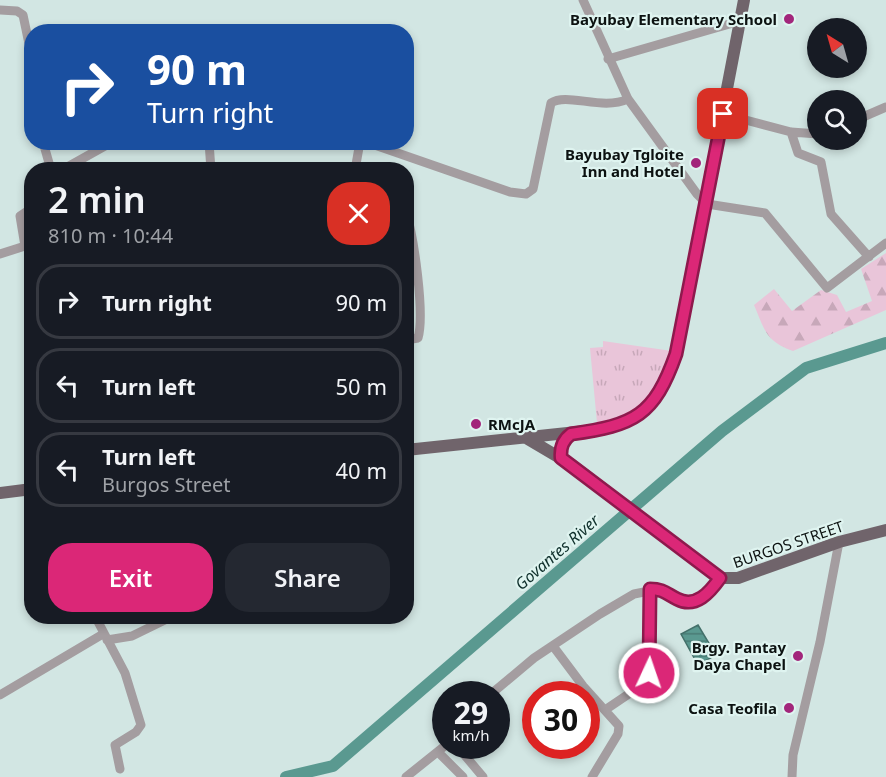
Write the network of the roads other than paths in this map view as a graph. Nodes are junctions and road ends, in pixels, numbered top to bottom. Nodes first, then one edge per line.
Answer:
1 (583, 0) edge
2 (744, 0) edge
3 (0, 10) edge
4 (740, 21) junction
5 (25, 24) edge
6 (608, 59) junction
7 (628, 99) junction
8 (886, 107) edge
9 (723, 114) junction
10 (867, 115) edge
11 (791, 132) junction
12 (807, 133) edge
13 (98, 150) edge
14 (389, 150) edge
15 (76, 162) edge
16 (707, 204) junction
17 (24, 213) edge
18 (24, 240) edge
19 (886, 243) edge
20 (24, 246) edge
21 (414, 253) edge
22 (0, 254) edge
23 (869, 256) junction
24 (414, 339) edge
25 (571, 434) junction
26 (528, 439) junction
27 (414, 446) edge
28 (561, 458) junction
29 (24, 490) edge
30 (0, 492) edge
31 (886, 530) edge
32 (839, 542) junction
33 (720, 578) junction
34 (650, 589) junction
35 (98, 624) edge
36 (157, 624) edge
37 (105, 637) junction
38 (553, 646) junction
39 (507, 681) edge
40 (0, 695) edge
41 (605, 710) junction
42 (432, 757) edge
43 (450, 759) edge
44 (468, 759) edge
45 (120, 769) dead end
46 (406, 777) edge
47 (463, 777) edge
48 (483, 777) edge
49 (592, 777) edge
50 (792, 777) edge

1 - 6 street
2 - 4 main road
3 - 5 street
4 - 6 street
4 - 9 main road
6 - 7 street
7 - 14 street
7 - 16 street
8 - 10 street
9 - 11 street
9 - 16 main road
11 - 12 street
11 - 23 street
13 - 15 street
16 - 23 street
16 - 25 main road
17 - 18 street
19 - 23 street
20 - 22 street
21 - 24 street
25 - 26 main road
25 - 28 main road
26 - 27 main road
26 - 28 main road, BURGOS STREET
28 - 33 main road, BURGOS STREET
29 - 30 main road
31 - 32 main road, BURGOS STREET
32 - 33 main road, BURGOS STREET
32 - 50 street
33 - 34 street
34 - 38 street
34 - 41 street
35 - 37 street
36 - 37 street
37 - 40 street
37 - 45 street
38 - 39 street
38 - 41 street
41 - 49 street
42 - 46 street
43 - 47 street
44 - 48 street

